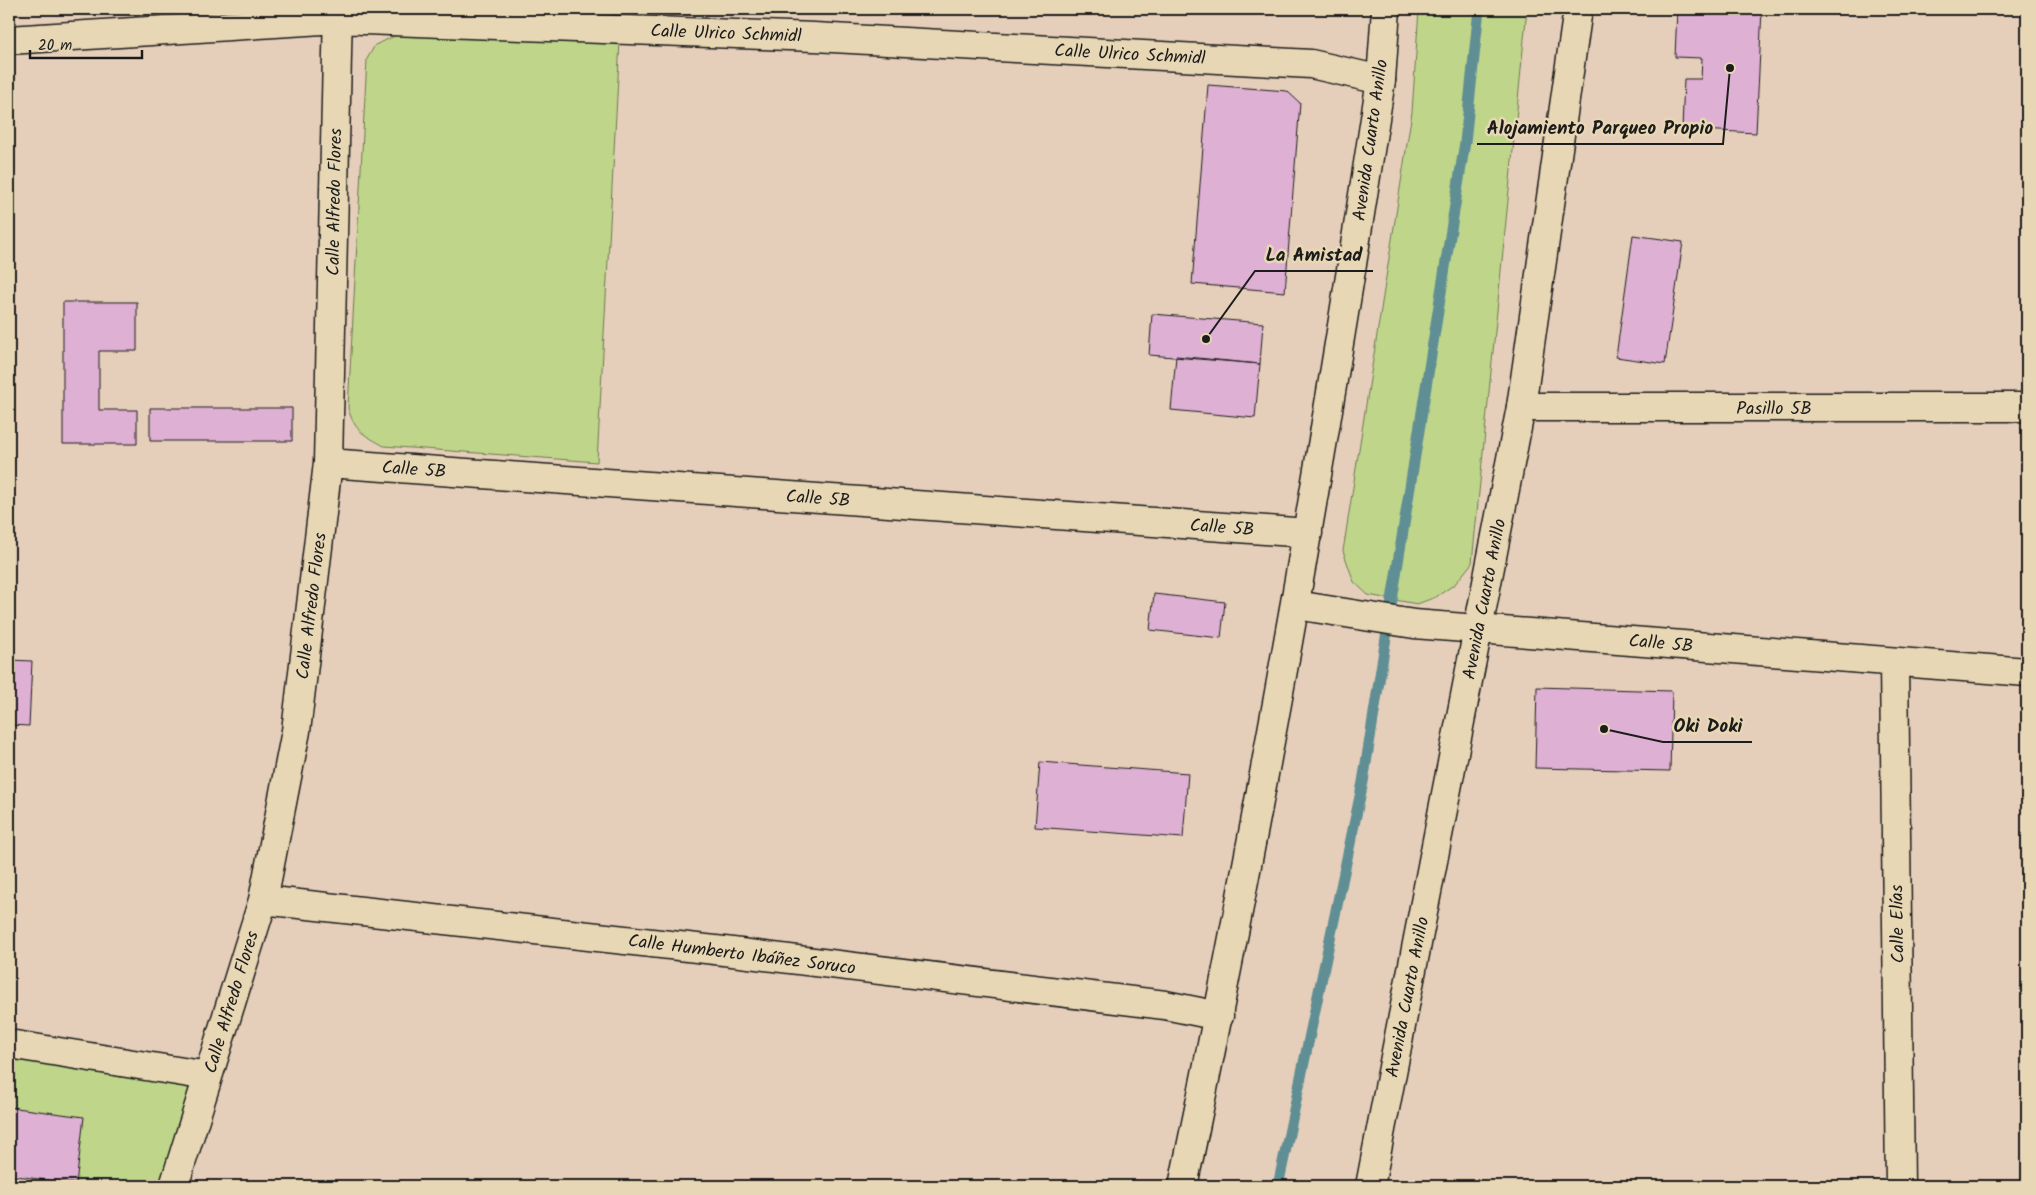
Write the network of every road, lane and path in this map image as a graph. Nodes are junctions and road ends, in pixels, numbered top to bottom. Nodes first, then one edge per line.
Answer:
1 (1386, 9) edge
2 (1578, 9) edge
3 (338, 14) edge
4 (9, 40) edge
5 (1381, 80) junction
6 (1521, 407) junction
7 (2027, 407) edge
8 (328, 463) junction
9 (1308, 534) junction
10 (1296, 605) junction
11 (1478, 629) junction
12 (1894, 662) junction
13 (2027, 672) edge
14 (263, 900) junction
15 (1219, 1016) junction
16 (9, 1044) edge
17 (208, 1076) junction
18 (174, 1186) edge
19 (1183, 1186) edge
20 (1370, 1186) edge
21 (1900, 1186) edge

1 - 5 main road, Avenida Cuarto Anillo
2 - 6 main road, Avenida Cuarto Anillo
3 - 4 main road, Calle Ulrico Schmidl
3 - 5 main road, Calle Ulrico Schmidl
3 - 8 main road, Calle Alfredo Flores
5 - 9 main road, Avenida Cuarto Anillo
6 - 7 main road, Pasillo 5B
6 - 11 main road, Avenida Cuarto Anillo
8 - 9 main road, Calle 5B
8 - 14 main road, Calle Alfredo Flores
9 - 10 main road, Avenida Cuarto Anillo
10 - 11 main road, Calle 5B
10 - 15 main road, Avenida Cuarto Anillo
11 - 12 main road, Calle 5B
11 - 20 main road, Avenida Cuarto Anillo
12 - 13 main road, Calle 5B
12 - 21 main road, Calle Elías
14 - 15 main road, Calle Humberto Ibáñez Soruco
14 - 17 main road, Calle Alfredo Flores
15 - 19 main road, Avenida Cuarto Anillo
16 - 17 main road
17 - 18 main road, Calle Alfredo Flores

